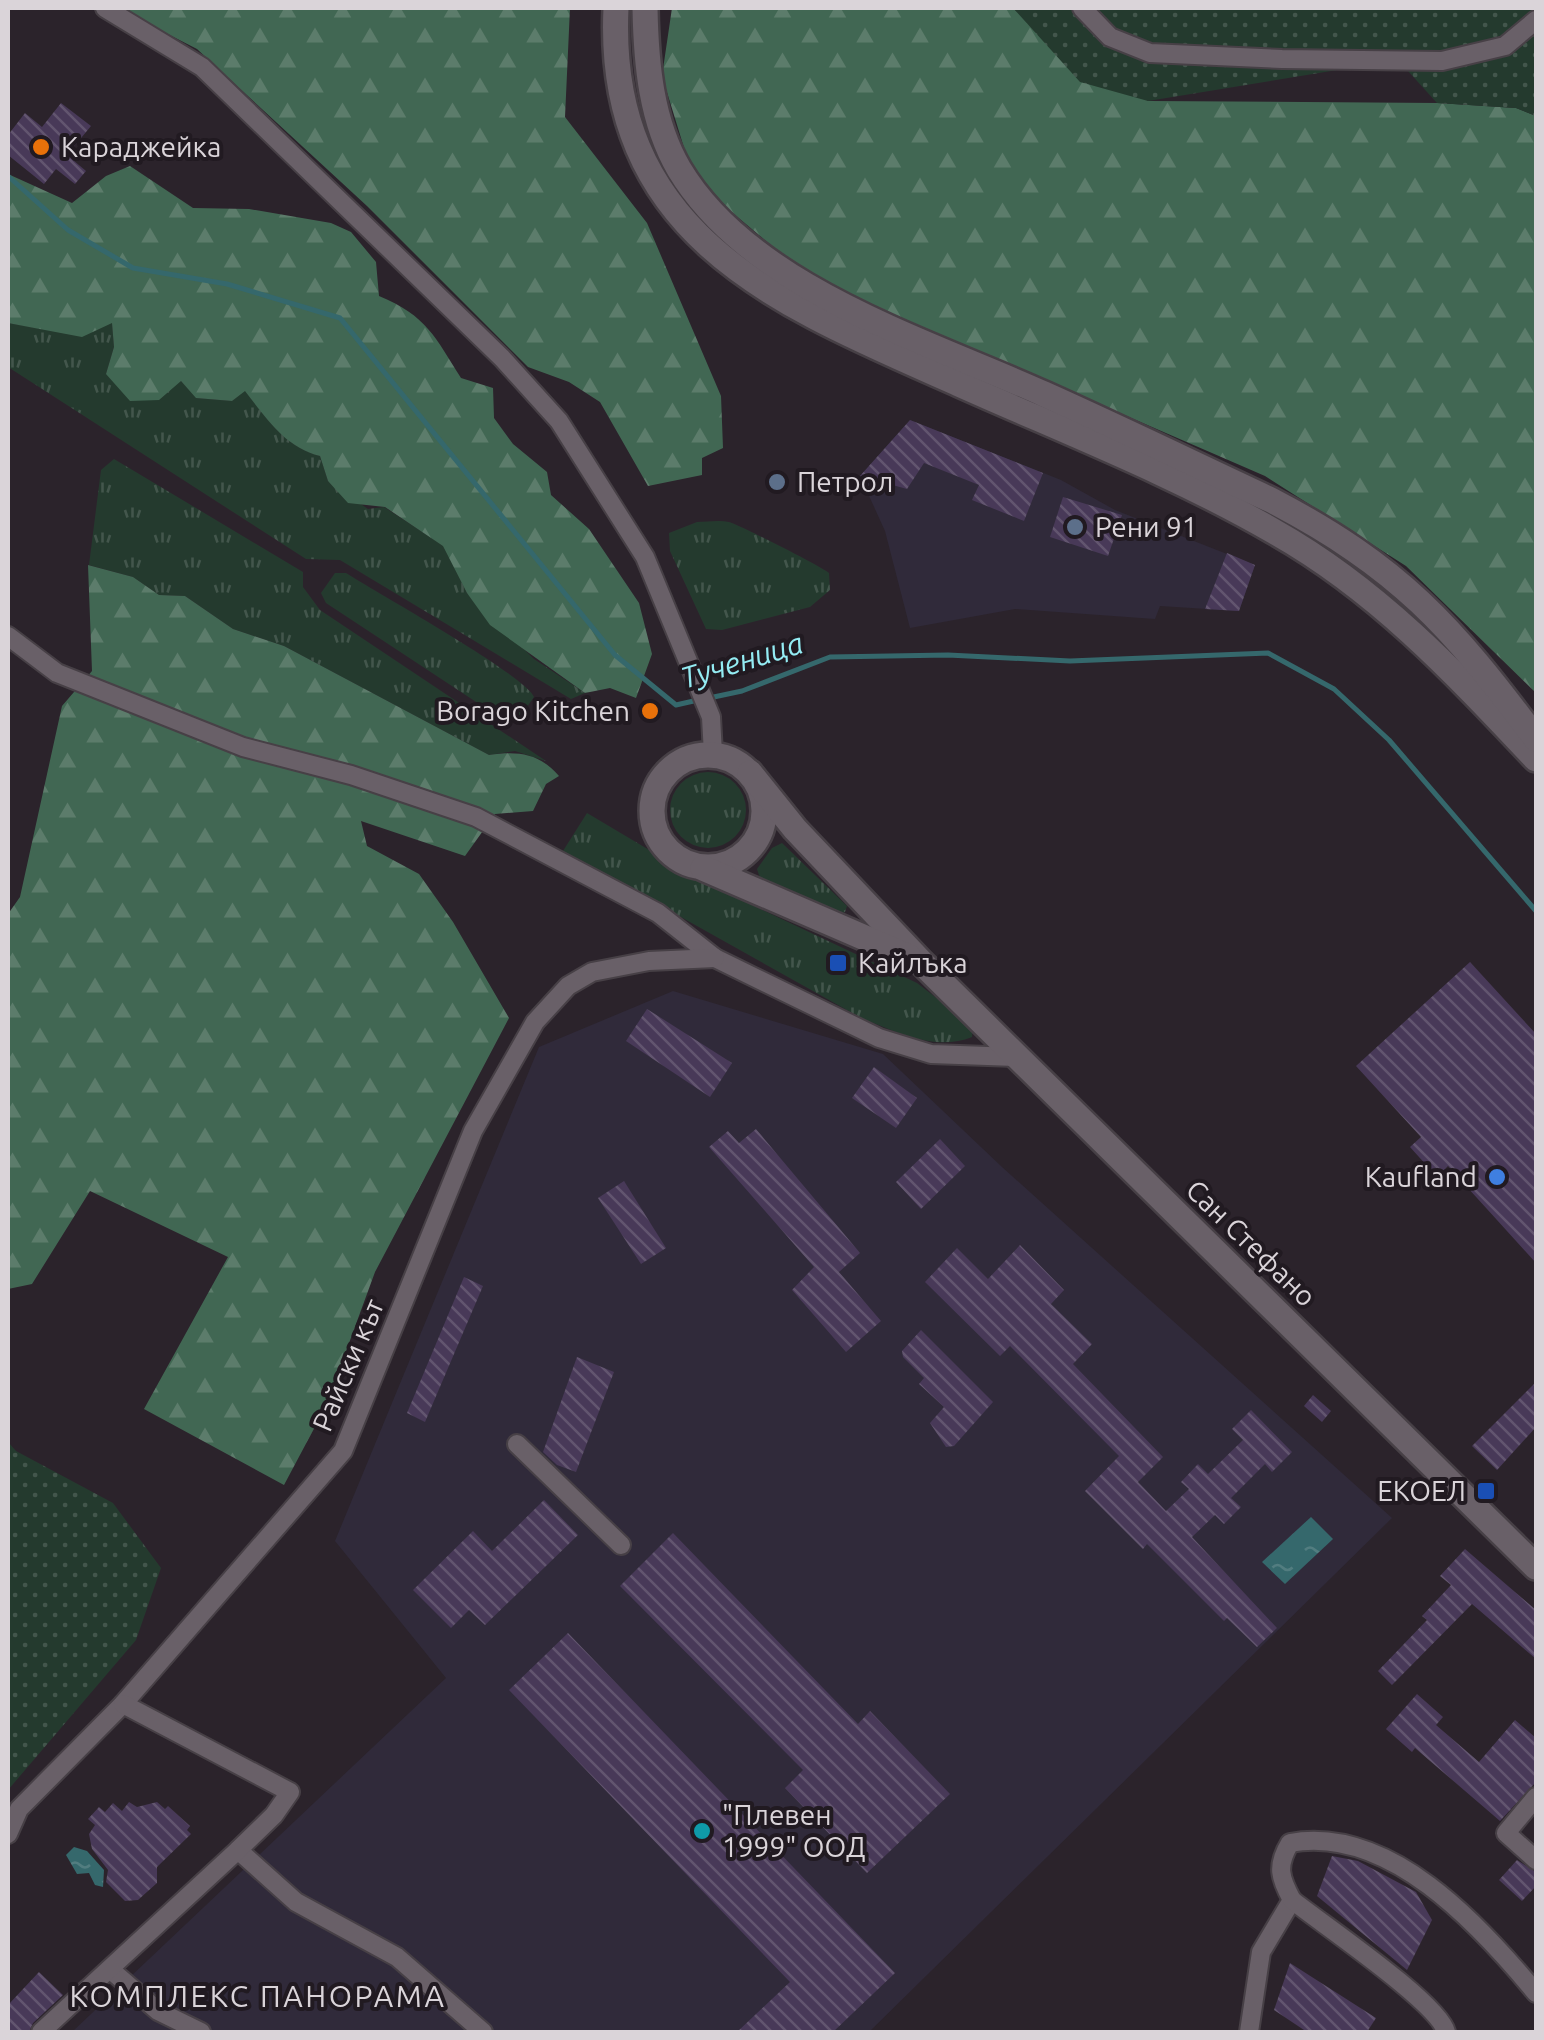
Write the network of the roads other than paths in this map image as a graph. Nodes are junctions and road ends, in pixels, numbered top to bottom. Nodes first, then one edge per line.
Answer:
1 (105, 8) edge
2 (616, 8) edge
3 (645, 8) edge
4 (1082, 8) edge
5 (1536, 20) edge
6 (8, 636) edge
7 (1536, 739) edge
8 (713, 754) junction
9 (1536, 759) edge
10 (750, 773) junction
11 (703, 868) junction
12 (715, 958) junction
13 (922, 963) junction
14 (1016, 1057) junction
15 (517, 1444) dead end
16 (621, 1546) dead end
17 (1536, 1568) edge
18 (123, 1704) junction
19 (1536, 1797) edge
20 (8, 1834) edge
21 (238, 1850) junction
22 (1536, 1860) edge
23 (1292, 1900) junction
24 (112, 1971) junction
25 (1536, 1994) edge
26 (41, 2032) edge
27 (200, 2032) edge
28 (483, 2032) edge
29 (1249, 2032) edge
30 (1446, 2032) edge

1 - 8 street
2 - 9 main road
3 - 7 main road
4 - 5 street
6 - 12 street
8 - 10 main road
8 - 11 main road
10 - 11 main road
10 - 13 main road, Сан Стефано
11 - 13 main road, Сан Стефано
12 - 14 street
12 - 18 street, Райски кът
13 - 14 main road, Сан Стефано
14 - 17 main road, Сан Стефано
15 - 16 street
18 - 20 street, Райски кът
18 - 21 street
19 - 22 street
21 - 24 street
21 - 28 street
23 - 25 street
23 - 29 street
23 - 30 street
24 - 26 street
24 - 27 street

